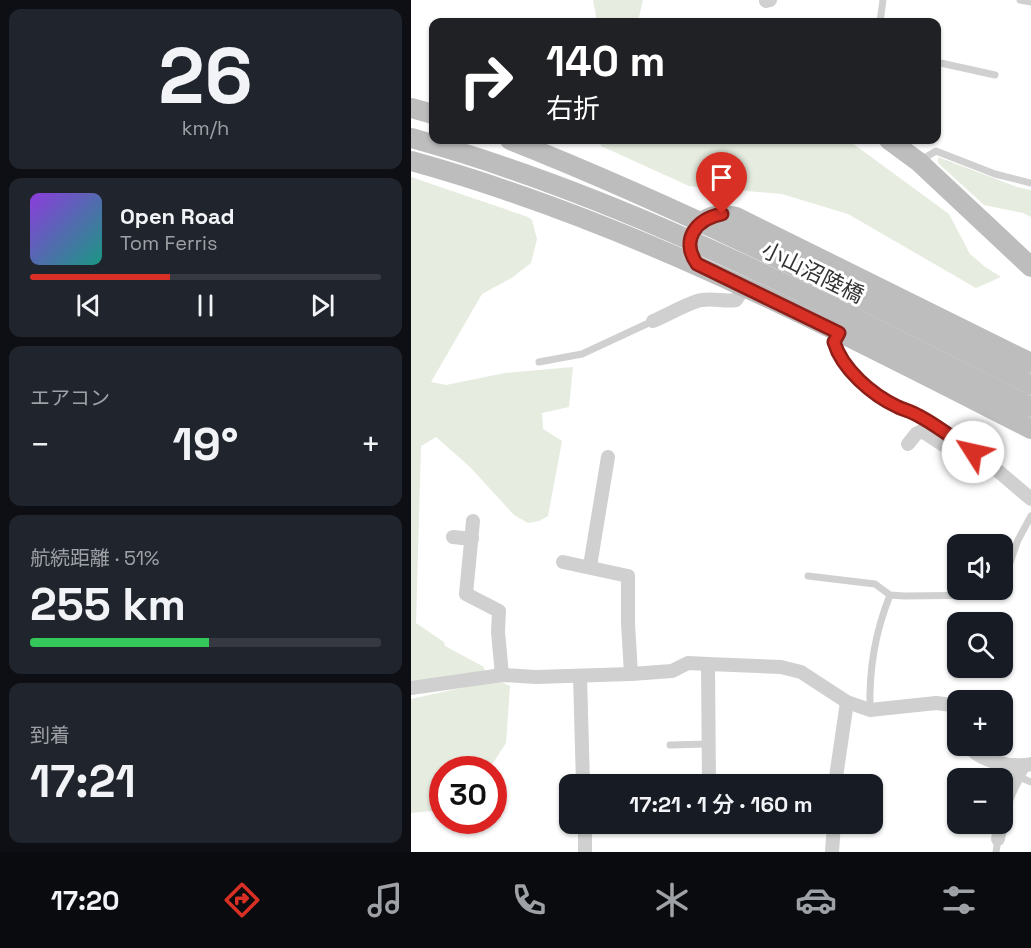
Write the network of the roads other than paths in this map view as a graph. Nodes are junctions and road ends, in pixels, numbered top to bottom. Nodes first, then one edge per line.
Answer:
1 (883, 0) edge
2 (1020, 0) edge
3 (1031, 3) edge
4 (881, 18) edge
5 (941, 63) edge
6 (995, 75) dead end
7 (411, 108) edge
8 (429, 113) edge
9 (445, 144) edge
10 (520, 144) edge
11 (894, 144) edge
12 (411, 161) edge
13 (919, 162) junction
14 (1031, 183) edge
15 (697, 264) junction
16 (1031, 267) edge
17 (745, 286) junction
18 (653, 321) joint
19 (839, 333) junction
20 (985, 340) junction
21 (539, 362) dead end
22 (1031, 363) edge
23 (1031, 385) edge
24 (959, 393) junction
25 (1031, 407) edge
26 (1031, 429) edge
27 (908, 444) dead end
28 (608, 457) dead end
29 (991, 465) junction
30 (1031, 499) edge
31 (1031, 516) edge
32 (474, 521) dead end
33 (453, 537) dead end
34 (472, 539) junction
35 (1013, 554) edge
36 (563, 562) dead end
37 (590, 566) junction
38 (808, 576) dead end
39 (890, 595) junction
40 (947, 595) edge
41 (708, 664) junction
42 (631, 674) junction
43 (503, 675) junction
44 (580, 676) junction
45 (411, 688) edge
46 (847, 702) junction
47 (947, 704) edge
48 (870, 710) junction
49 (708, 744) junction
50 (670, 745) dead end
51 (980, 756) edge
52 (1024, 768) edge
53 (583, 774) edge
54 (709, 774) edge
55 (836, 774) edge
56 (1031, 782) edge
57 (1013, 788) edge
58 (585, 834) edge
59 (833, 834) edge
60 (585, 852) edge
61 (832, 852) edge

1 - 4 lane
2 - 3 lane
5 - 6 lane
7 - 8 main road
9 - 25 main road, 小山沼陸橋
10 - 23 main road, 小山沼陸橋
11 - 13 main road
12 - 15 main road
13 - 14 lane
13 - 16 main road
15 - 17 main road
15 - 20 main road
17 - 18 street
17 - 19 main road
18 - 21 lane
19 - 24 main road
19 - 29 street
20 - 22 main road
20 - 24 main road
24 - 26 main road
27 - 29 street
28 - 37 street
29 - 30 street
31 - 35 lane
32 - 34 street
33 - 34 street
34 - 43 street
36 - 37 street
37 - 42 street
38 - 39 lane
39 - 40 lane
39 - 48 lane
41 - 42 street
41 - 46 street
41 - 49 street
42 - 44 street
43 - 44 street
43 - 45 street
44 - 53 street
46 - 48 street
46 - 55 street
47 - 48 street
49 - 50 lane
49 - 54 street
51 - 52 street
52 - 56 lane
52 - 57 street
58 - 60 street
59 - 61 street

